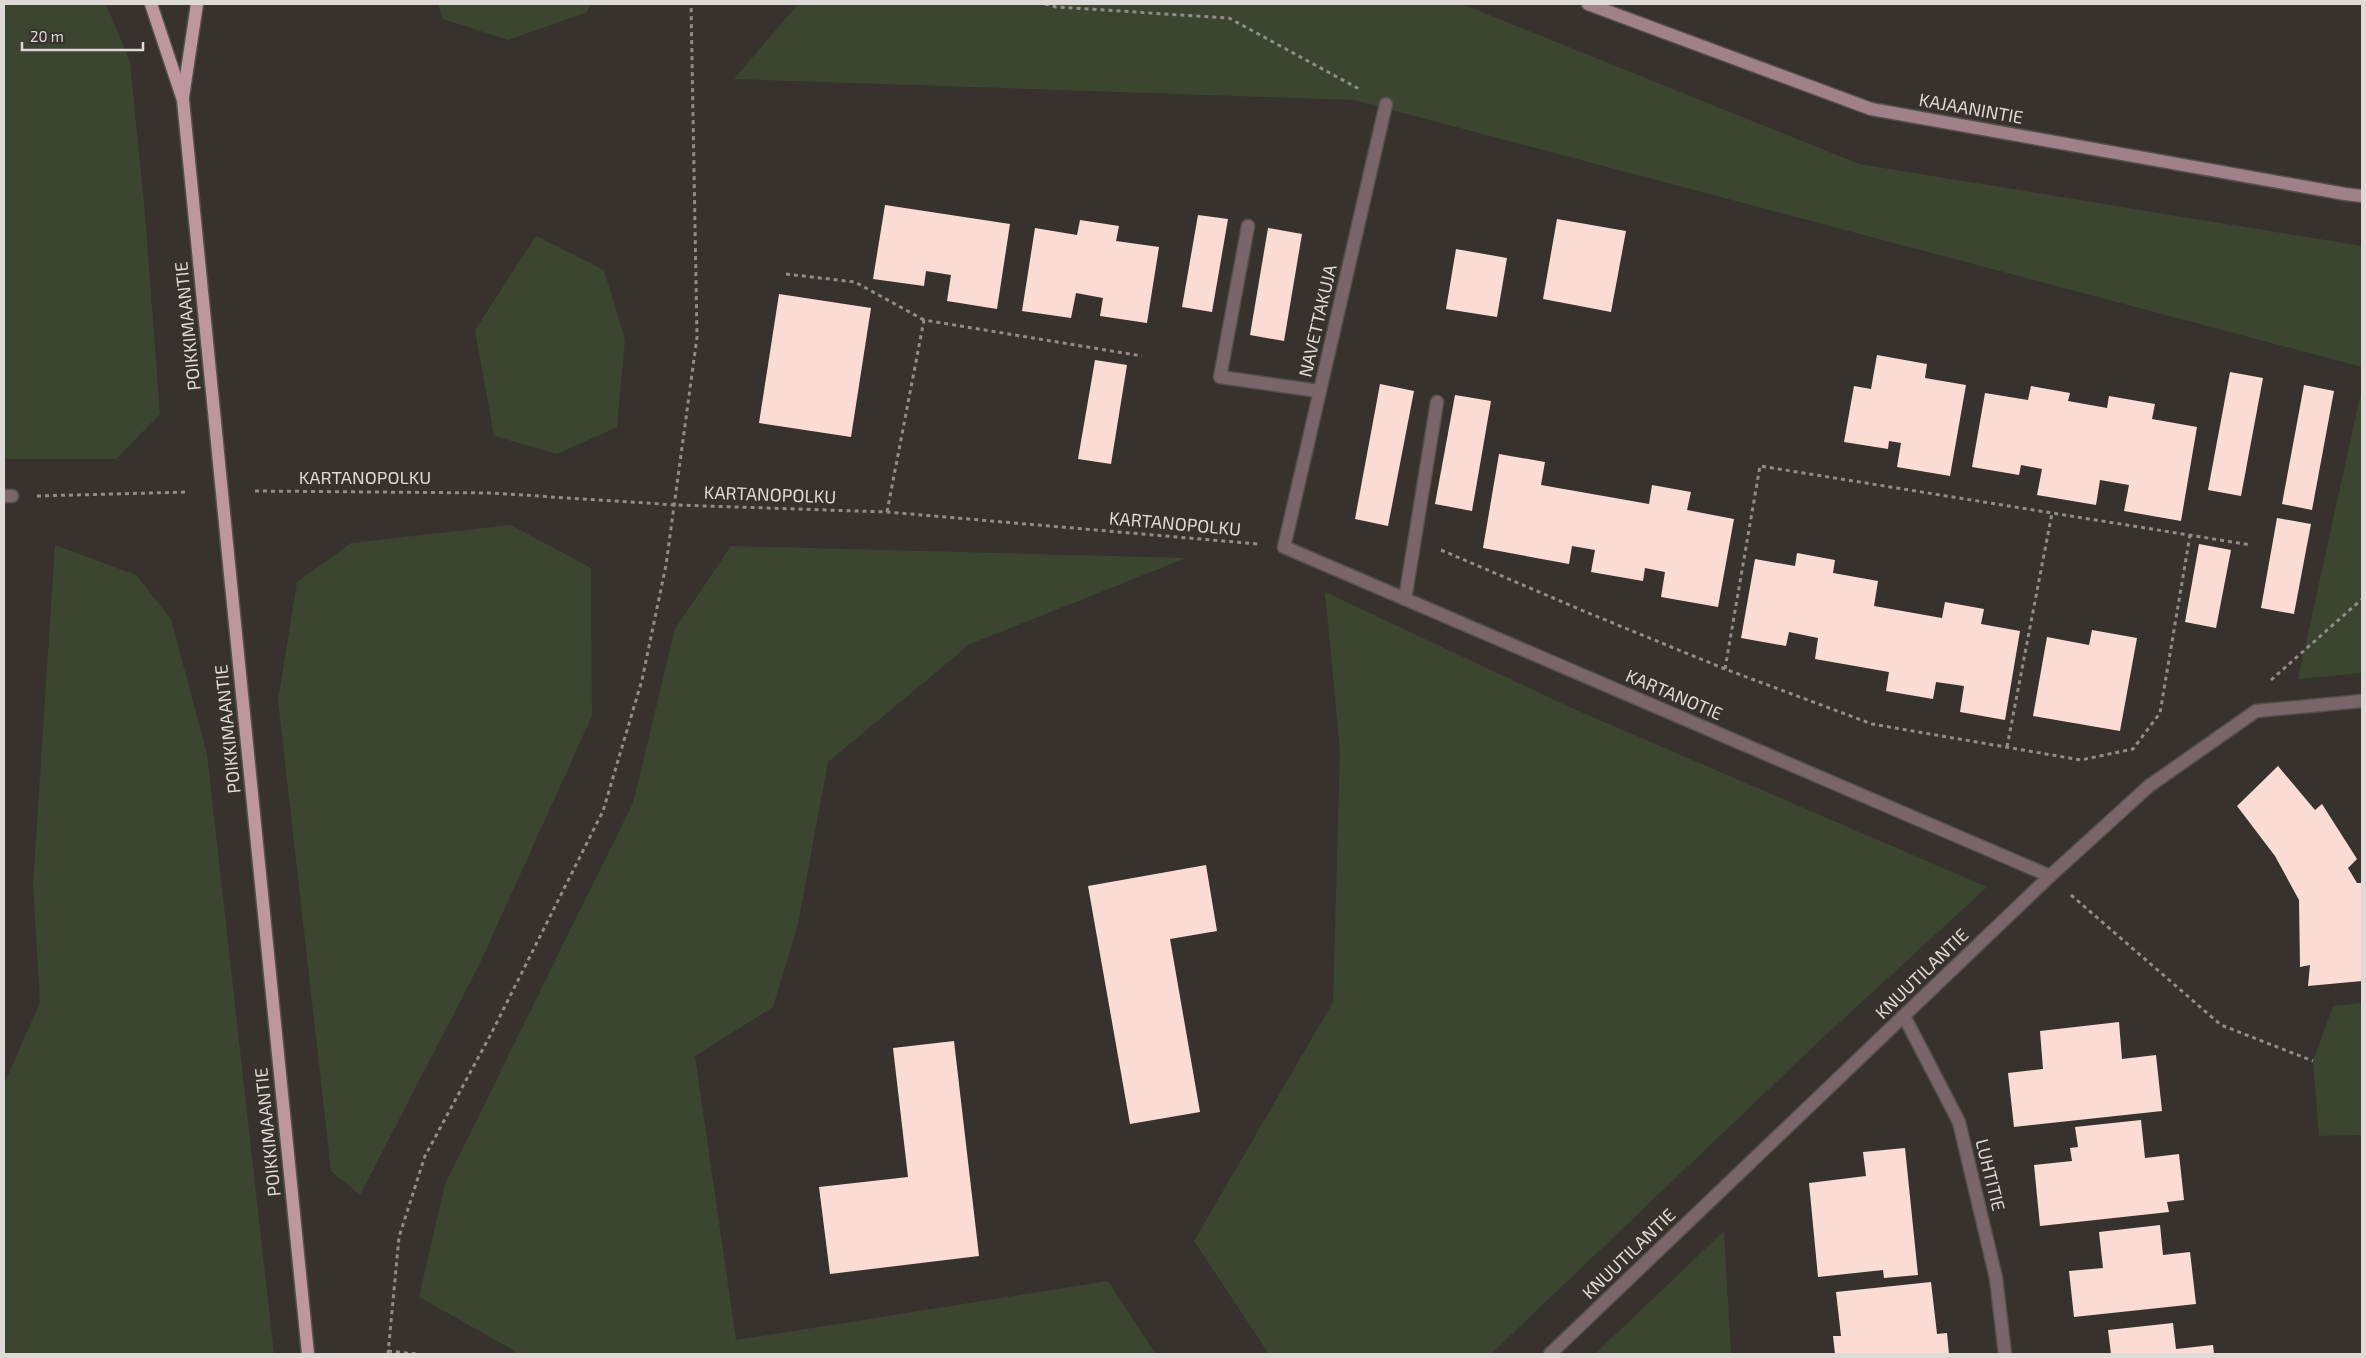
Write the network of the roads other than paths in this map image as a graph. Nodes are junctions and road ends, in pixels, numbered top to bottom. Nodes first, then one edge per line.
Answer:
1 (151, 4) edge
2 (197, 4) edge
3 (1588, 4) edge
4 (183, 100) junction
5 (1386, 104) road end
6 (2362, 196) edge
7 (1248, 226) dead end
8 (1320, 391) junction
9 (1437, 402) dead end
10 (1284, 547) joint
11 (1405, 599) junction
12 (2362, 701) edge
13 (2050, 876) junction
14 (1904, 1016) junction
15 (308, 1354) edge
16 (1550, 1354) edge
17 (2005, 1354) edge

1 - 4 main road, POIKKIMAANTIE
2 - 4 main road, POIKKIMAANTIE
3 - 6 main road, KAJAANINTIE
4 - 15 main road, POIKKIMAANTIE, bridge
5 - 8 street, NAVETTAKUJA
7 - 8 street
8 - 10 street, NAVETTAKUJA
9 - 11 street
10 - 11 street, KARTANOTIE
11 - 13 street, KARTANOTIE
12 - 13 street, KNUUTILANTIE
13 - 14 street, KNUUTILANTIE
14 - 16 street, KNUUTILANTIE
14 - 17 street, LUHTITIE

